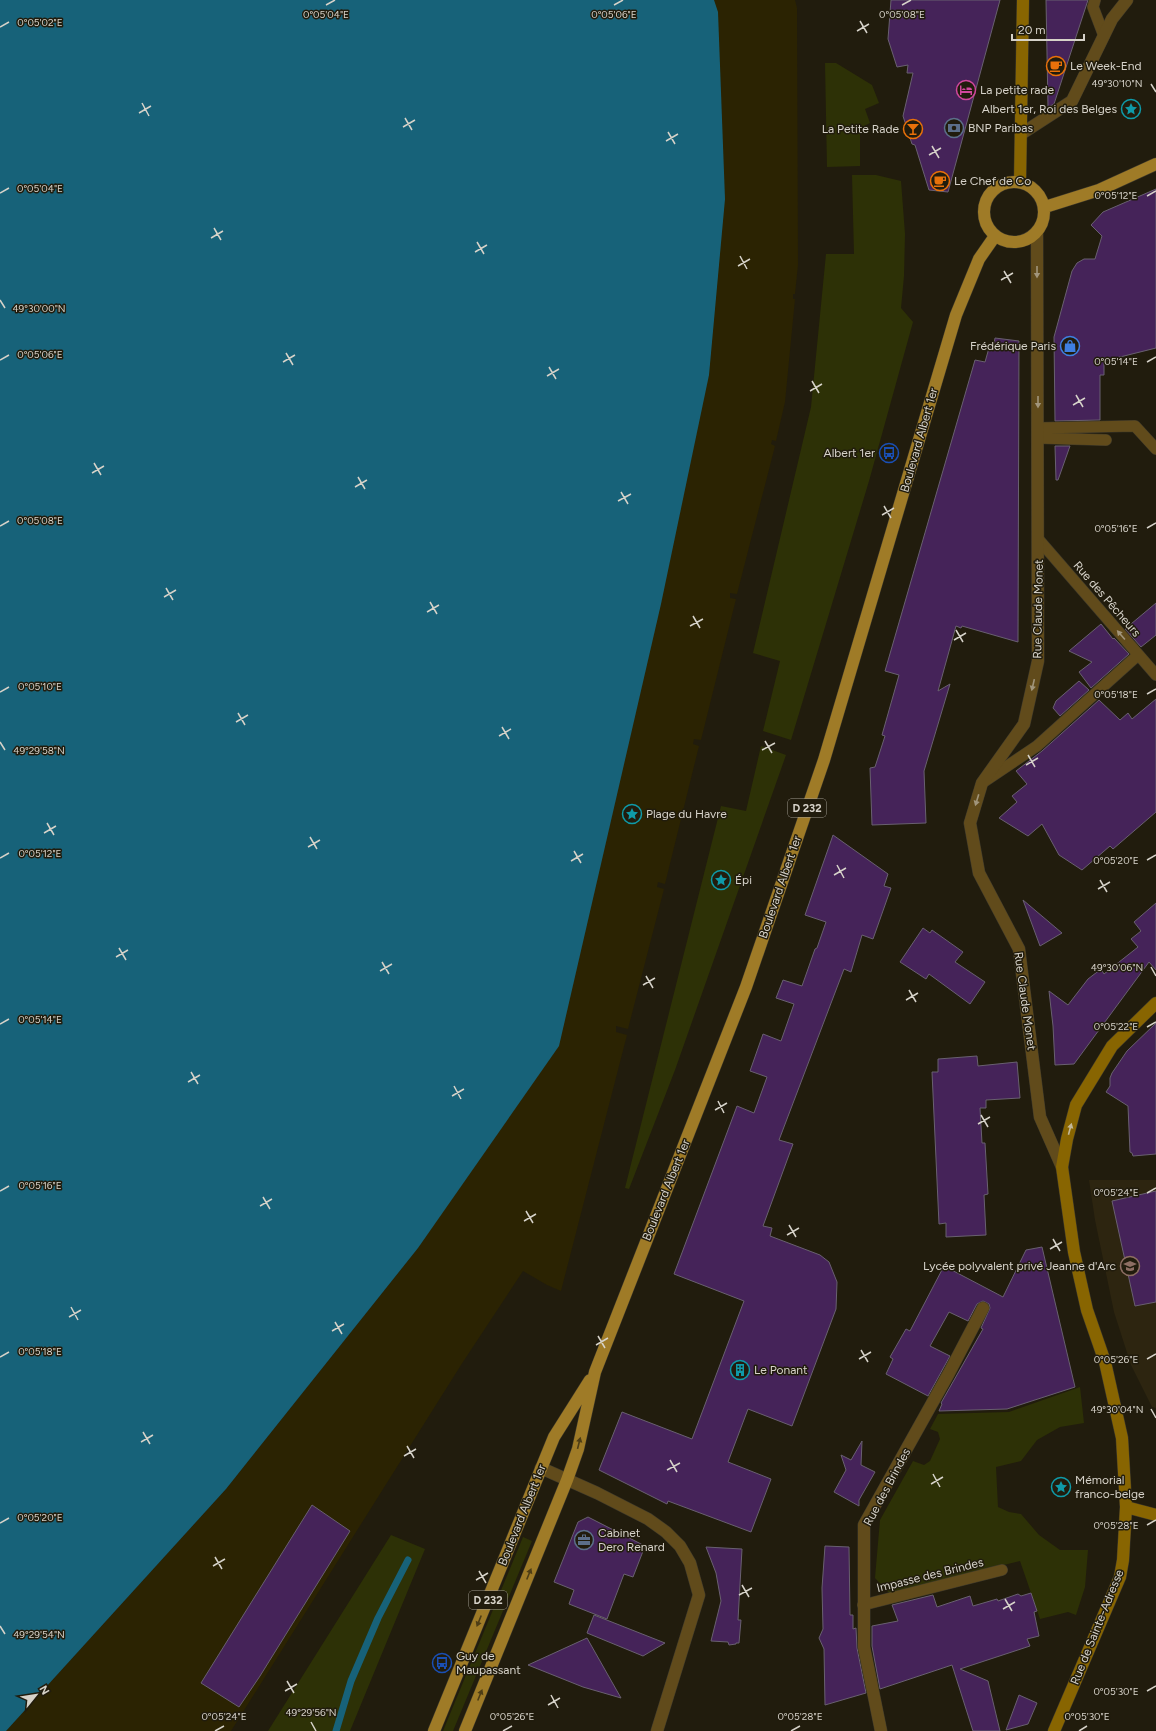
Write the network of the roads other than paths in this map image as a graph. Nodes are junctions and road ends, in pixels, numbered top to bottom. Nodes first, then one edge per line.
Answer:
1 (1023, 0) edge
2 (1095, 0) edge
3 (1127, 0) edge
4 (1104, 36) junction
5 (1021, 134) junction
6 (1156, 164) edge
7 (1020, 182) junction
8 (1045, 207) junction
9 (1037, 233) junction
10 (994, 236) junction
11 (1038, 433) junction
12 (1106, 440) dead end
13 (1156, 449) edge
14 (1038, 540) junction
15 (1138, 655) junction
16 (1156, 675) edge
17 (982, 783) junction
18 (1156, 1003) edge
19 (1062, 1167) junction
20 (983, 1308) dead end
21 (595, 1372) junction
22 (541, 1468) junction
23 (567, 1480) junction
24 (1126, 1507) junction
25 (1156, 1515) edge
26 (1002, 1570) dead end
27 (863, 1605) junction
28 (434, 1731) edge
29 (465, 1731) edge
30 (657, 1731) edge
31 (881, 1731) edge
32 (1054, 1731) edge

1 - 5 main road
2 - 4 lane
3 - 4 street
4 - 5 street
5 - 7 main road
6 - 8 main road
7 - 8 main road
7 - 10 main road
8 - 9 main road
9 - 10 main road
9 -> 11 street, Rue Claude Monet
10 - 21 main road, Boulevard Albert 1er / D 232
11 - 12 lane
11 - 13 lane
11 - 14 street, Rue Claude Monet
15 -> 14 lane, Rue des Pêcheurs
14 -> 17 street, Rue Claude Monet
15 - 16 lane, Rue des Pêcheurs
15 - 17 lane
17 -> 19 street, Rue Claude Monet
19 -> 18 main road, Rue de Sainte-Adresse
19 - 24 main road, Rue de Sainte-Adresse
20 - 27 street, Rue des Brindes
21 - 22 main road, Boulevard Albert 1er / D 232
23 -> 21 main road, Boulevard Albert 1er / D 232
22 - 23 street
22 -> 28 main road, Boulevard Albert 1er / D 232
29 -> 23 main road, Boulevard Albert 1er / D 232
23 - 30 street
24 - 25 main road
24 - 32 main road, Rue de Sainte-Adresse
26 - 27 lane, Impasse des Brindes
27 - 31 street, Rue des Brindes

